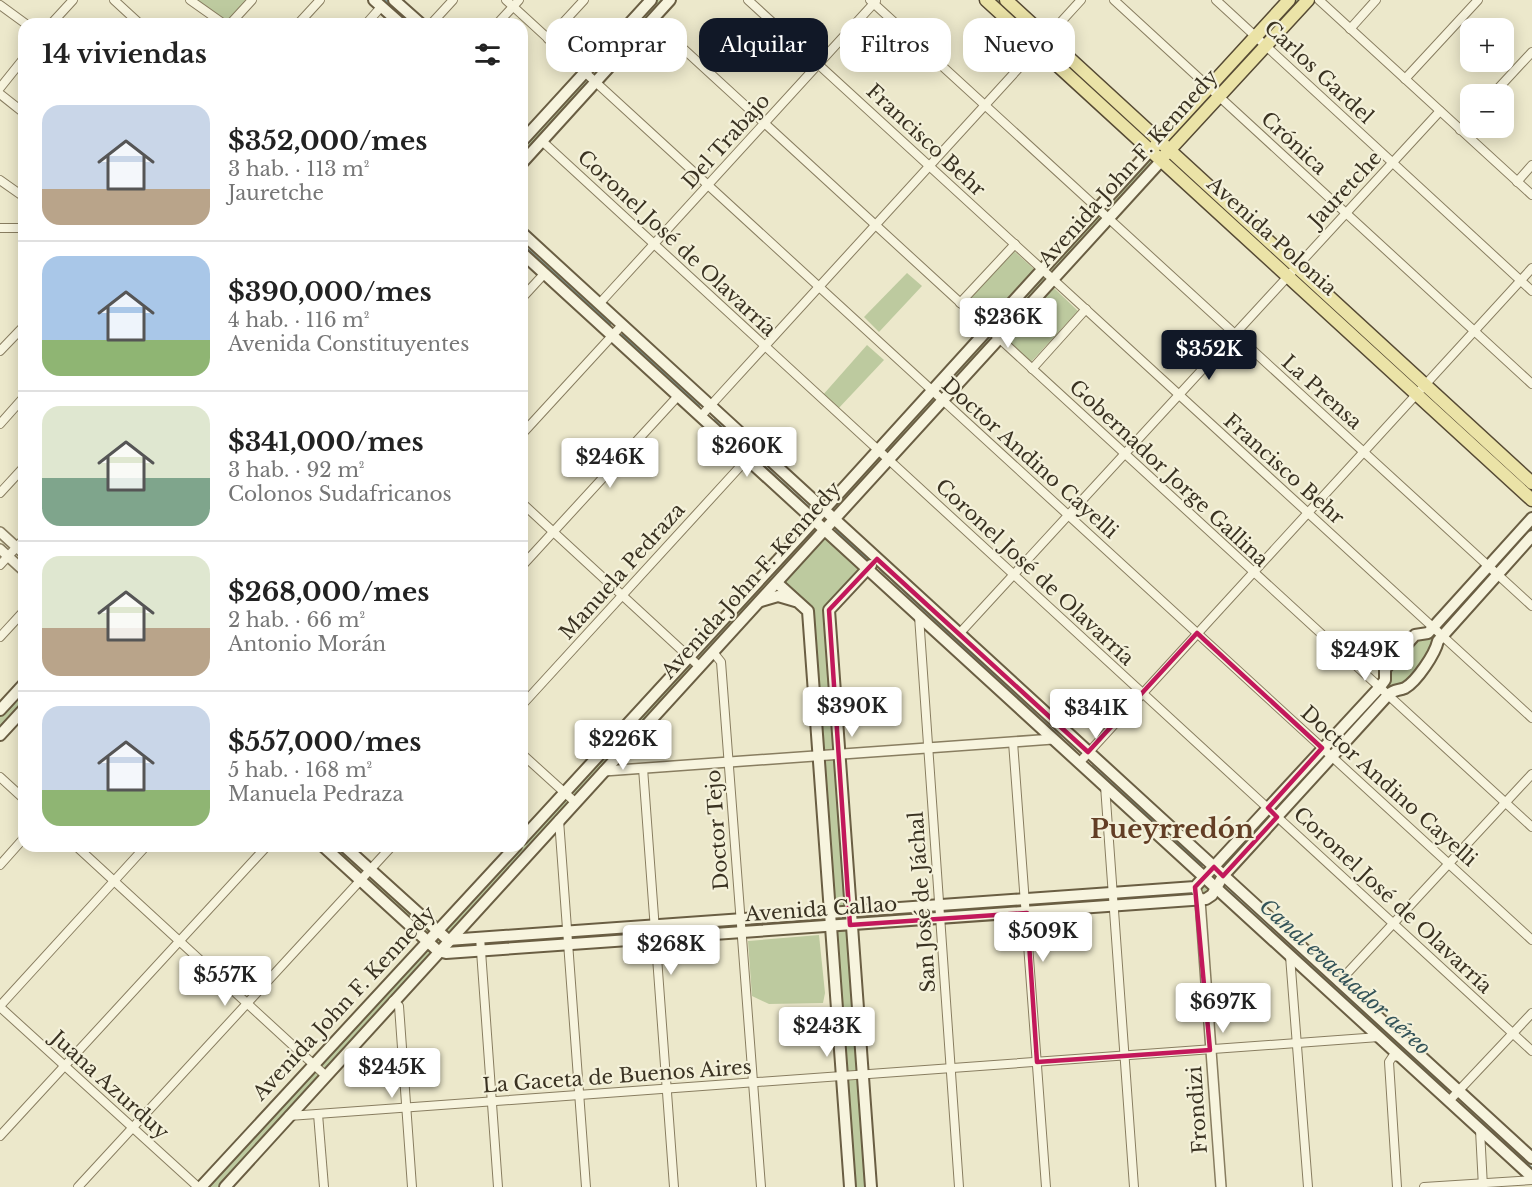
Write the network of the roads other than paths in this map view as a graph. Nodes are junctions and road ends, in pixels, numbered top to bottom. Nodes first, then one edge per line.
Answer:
1 (73, 0) edge
2 (114, 0) edge
3 (190, 0) edge
4 (252, 0) edge
5 (320, 0) edge
6 (394, 0) edge
7 (453, 0) edge
8 (506, 0) edge
9 (584, 0) edge
10 (651, 0) edge
11 (670, 0) edge
12 (748, 0) edge
13 (986, 0) edge
14 (1006, 0) edge
15 (1081, 0) edge
16 (1114, 0) edge
17 (1216, 0) edge
18 (1289, 0) edge
19 (1308, 0) edge
20 (1319, 0) edge
21 (1376, 0) edge
22 (1478, 0) edge
23 (874, 1) edge
24 (378, 3) edge
25 (516, 3) edge
26 (0, 5) edge
27 (18, 18) edge
28 (56, 18) edge
29 (134, 18) edge
30 (216, 18) edge
31 (236, 18) edge
32 (304, 18) edge
33 (369, 18) edge
34 (394, 18) edge
35 (414, 18) edge
36 (436, 18) edge
37 (502, 18) edge
38 (567, 18) edge
39 (634, 18) edge
40 (654, 18) edge
41 (768, 18) edge
42 (1006, 18) edge
43 (1026, 18) edge
44 (1064, 18) edge
45 (1350, 28) junction
46 (546, 37) edge
47 (1256, 37) junction
48 (1265, 46) junction
49 (687, 52) edge
50 (1532, 52) edge
51 (828, 53) edge
52 (1075, 63) edge
53 (18, 66) edge
54 (585, 72) joint
55 (605, 72) edge
56 (811, 72) edge
57 (827, 72) edge
58 (1014, 72) edge
59 (1064, 72) edge
60 (1405, 79) junction
61 (596, 82) junction
62 (1502, 84) edge
63 (1208, 87) junction
64 (0, 88) edge
65 (0, 94) edge
66 (1220, 97) junction
67 (984, 105) junction
68 (18, 108) edge
69 (1440, 111) junction
70 (764, 123) junction
71 (1460, 130) edge
72 (528, 134) edge
73 (1469, 138) edge
74 (542, 141) junction
75 (1160, 141) junction
76 (1170, 150) junction
77 (1150, 151) junction
78 (528, 156) edge
79 (1161, 161) junction
80 (1392, 162) junction
81 (1532, 165) edge
82 (929, 166) junction
83 (0, 180) edge
84 (1517, 182) junction
85 (708, 185) junction
86 (18, 193) edge
87 (1532, 195) edge
88 (1098, 209) junction
89 (1346, 213) junction
90 (1109, 219) junction
91 (875, 225) junction
92 (0, 228) edge
93 (18, 228) edge
94 (528, 238) edge
95 (654, 244) junction
96 (1015, 244) junction
97 (528, 259) edge
98 (1296, 266) junction
99 (1532, 268) edge
100 (1043, 271) junction
101 (544, 274) junction
102 (1287, 276) junction
103 (1053, 279) junction
104 (1521, 280) junction
105 (819, 287) junction
106 (528, 291) edge
107 (1532, 291) edge
108 (600, 303) junction
109 (960, 303) junction
110 (1086, 309) junction
111 (622, 325) junction
112 (990, 330) junction
113 (1474, 331) junction
114 (18, 332) edge
115 (1235, 334) junction
116 (612, 336) junction
117 (999, 338) junction
118 (765, 346) junction
119 (0, 351) edge
120 (1032, 369) junction
121 (1532, 384) edge
122 (1421, 389) junction
123 (933, 391) junction
124 (1179, 395) junction
125 (678, 396) junction
126 (943, 400) junction
127 (18, 404) edge
128 (711, 406) junction
129 (701, 416) junction
130 (0, 424) edge
131 (528, 427) edge
132 (877, 449) junction
133 (1364, 452) junction
134 (1124, 454) junction
135 (747, 459) junction
136 (888, 459) junction
137 (18, 474) edge
138 (1532, 483) edge
139 (0, 493) edge
140 (1532, 500) edge
141 (528, 509) edge
142 (823, 509) junction
143 (1308, 513) junction
144 (1068, 515) junction
145 (1532, 518) edge
146 (813, 519) junction
147 (833, 519) junction
148 (824, 529) junction
149 (0, 532) edge
150 (553, 532) junction
151 (1532, 536) edge
152 (18, 548) edge
153 (0, 549) edge
154 (18, 551) edge
155 (8, 556) junction
156 (528, 559) edge
157 (877, 559) junction
158 (775, 563) junction
159 (0, 565) edge
160 (18, 566) edge
161 (1488, 566) junction
162 (867, 569) junction
163 (1253, 572) junction
164 (1013, 574) junction
165 (1497, 574) junction
166 (777, 583) junction
167 (622, 595) junction
168 (761, 601) junction
169 (798, 602) junction
170 (1532, 606) edge
171 (829, 610) junction
172 (808, 611) junction
173 (919, 614) junction
174 (18, 618) edge
175 (1433, 627) junction
176 (1197, 633) junction
177 (959, 634) junction
178 (1442, 636) junction
179 (0, 637) edge
180 (713, 652) junction
181 (689, 656) junction
182 (700, 667) junction
183 (18, 690) edge
184 (1384, 691) junction
185 (1143, 693) junction
186 (528, 698) edge
187 (1, 706) edge
188 (18, 716) edge
189 (1532, 718) edge
190 (0, 735) edge
191 (1053, 739) junction
192 (1013, 742) junction
193 (928, 748) junction
194 (1322, 748) junction
195 (1088, 752) junction
196 (838, 754) junction
197 (818, 756) junction
198 (1332, 756) junction
199 (528, 759) edge
200 (729, 762) junction
201 (1079, 763) junction
202 (643, 768) junction
203 (604, 771) junction
204 (1532, 774) edge
205 (0, 777) edge
206 (1105, 786) junction
207 (565, 793) junction
208 (18, 794) edge
209 (574, 802) junction
210 (1505, 803) junction
211 (1268, 808) junction
212 (1277, 817) junction
213 (559, 819) junction
214 (1532, 827) edge
215 (528, 833) edge
216 (18, 845) edge
217 (83, 852) edge
218 (141, 852) edge
219 (262, 852) edge
220 (330, 852) edge
221 (351, 852) edge
222 (386, 852) edge
223 (510, 852) edge
224 (1449, 863) junction
225 (0, 865) edge
226 (1214, 867) junction
227 (370, 870) junction
228 (1223, 876) junction
229 (1204, 877) junction
230 (360, 880) junction
231 (114, 881) junction
232 (1195, 887) junction
233 (1215, 887) junction
234 (1114, 893) junction
235 (1026, 899) junction
236 (1200, 900) junction
237 (939, 905) junction
238 (1115, 905) junction
239 (849, 912) junction
240 (830, 913) junction
241 (1027, 913) junction
242 (740, 919) junction
243 (940, 919) junction
244 (1393, 923) junction
245 (655, 925) junction
246 (850, 925) junction
247 (831, 927) junction
248 (438, 931) junction
249 (567, 931) junction
250 (741, 933) junction
251 (480, 937) junction
252 (656, 939) junction
253 (448, 940) junction
254 (1532, 940) edge
255 (427, 942) junction
256 (180, 943) junction
257 (568, 945) junction
258 (438, 951) junction
259 (481, 951) junction
260 (1290, 956) junction
261 (1339, 981) junction
262 (393, 1001) junction
263 (246, 1003) junction
264 (0, 1006) edge
265 (1532, 1013) edge
266 (1513, 1033) junction
267 (1379, 1037) junction
268 (1297, 1043) junction
269 (1210, 1050) junction
270 (1532, 1051) edge
271 (1125, 1055) junction
272 (1401, 1057) junction
273 (1036, 1062) junction
274 (312, 1064) junction
275 (66, 1066) junction
276 (951, 1068) junction
277 (862, 1075) junction
278 (325, 1076) junction
279 (843, 1076) junction
280 (753, 1083) junction
281 (667, 1089) junction
282 (1459, 1091) junction
283 (579, 1095) junction
284 (1449, 1101) junction
285 (492, 1102) junction
286 (406, 1109) junction
287 (318, 1114) junction
288 (288, 1116) junction
289 (133, 1128) junction
290 (1480, 1130) junction
291 (0, 1136) edge
292 (1532, 1158) edge
293 (1532, 1179) edge
294 (234, 1182) edge
295 (1483, 1185) edge
296 (78, 1187) edge
297 (199, 1187) edge
298 (225, 1187) edge
299 (324, 1187) edge
300 (411, 1187) edge
301 (498, 1187) edge
302 (586, 1187) edge
303 (674, 1187) edge
304 (761, 1187) edge
305 (850, 1187) edge
306 (871, 1187) edge
307 (959, 1187) edge
308 (1046, 1187) edge
309 (1134, 1187) edge
310 (1221, 1187) edge
311 (1308, 1187) edge
312 (1397, 1187) edge
313 (1424, 1187) edge

1 - 28 street
2 - 29 street
3 - 30 street
4 - 31 street
5 - 32 street
6 - 35 main road
7 - 36 street
8 - 25 street, Doctor Andino Cayelli
9 - 38 street
10 - 39 main road
11 - 40 main road
12 - 41 street, Francisco Behr
13 - 42 main road, Avenida Polonia
14 - 43 main road, Avenida Polonia
15 - 44 street
16 - 63 street, Crónica
17 - 47 street, Carlos Gardel
18 - 47 main road, Avenida John F. Kennedy
19 - 48 main road, Avenida John F. Kennedy
20 - 45 street
21 - 45 street
22 - 60 street
23 - 51 street, Del Trabajo
23 - 67 street, La Prensa
24 - 33 street
24 - 34 main road
25 - 37 street
25 - 46 street, Doctor Andino Cayelli
26 - 27 street
45 - 60 street
47 - 48 street, Carlos Gardel
47 - 63 main road, Avenida John F. Kennedy
48 - 66 main road, Avenida John F. Kennedy
48 - 80 street, Carlos Gardel
49 - 70 street, Gobernador Jorge Gallina
50 - 62 street
52 - 75 main road, Avenida Polonia
53 - 64 street
54 - 61 street, Doctor Andino Cayelli
54 - 72 main road
55 - 61 main road
56 - 70 street, Del Trabajo
57 - 82 street, Francisco Behr
58 - 67 street
59 - 77 main road, Avenida Polonia
60 - 69 street
61 - 74 main road
61 - 85 street, Doctor Andino Cayelli
63 - 66 street, Crónica
63 - 75 main road, Avenida John F. Kennedy
65 - 68 street
66 - 76 main road, Avenida John F. Kennedy
66 - 89 street, Crónica
67 - 82 street
67 - 88 street, La Prensa
69 - 71 street
69 - 80 street, Jauretche
70 - 85 street, Del Trabajo
70 - 91 street, Gobernador Jorge Gallina
73 - 84 street
74 - 78 main road
74 - 95 street, Coronel José de Olavarría
75 - 76 main road, Avenida Polonia
75 - 77 main road, Avenida John F. Kennedy
76 - 79 main road, Avenida John F. Kennedy
76 - 98 main road, Avenida Polonia
77 - 79 main road, Avenida Polonia
77 - 88 main road, Avenida John F. Kennedy
79 - 90 main road, Avenida John F. Kennedy
79 - 102 main road, Avenida Polonia
80 - 89 street, Jauretche
80 - 104 street, Carlos Gardel
81 - 84 street
82 - 91 street
82 - 96 street, Francisco Behr
83 - 86 street
84 - 87 street
85 - 95 street, Del Trabajo
85 - 105 street, Doctor Andino Cayelli
88 - 90 street, La Prensa
88 - 100 main road, Avenida John F. Kennedy
89 - 98 street, Jauretche
89 - 113 street, Crónica
90 - 103 main road, Avenida John F. Kennedy
90 - 115 street, La Prensa
91 - 105 street
91 - 109 street, Gobernador Jorge Gallina
92 - 93 street
94 - 108 main road
95 - 108 street, Del Trabajo
95 - 118 street, Coronel José de Olavarría
96 - 100 street, Francisco Behr
96 - 109 street
97 - 101 main road
98 - 102 street, Jauretche
98 - 122 main road, Avenida Polonia
99 - 104 street
100 - 103 street, Francisco Behr
100 - 112 main road, Avenida John F. Kennedy
101 - 106 street
101 - 116 main road
102 - 115 street, Jauretche
102 - 122 main road, Avenida Polonia
103 - 110 street, Francisco Behr
103 - 117 main road, Avenida John F. Kennedy
104 - 107 street, Carlos Gardel
104 - 113 street
105 - 118 street
105 - 123 street, Doctor Andino Cayelli
108 - 111 main road
109 - 112 street, Gobernador Jorge Gallina
110 - 120 street
110 - 124 street, Francisco Behr
111 - 116 street
111 - 128 main road
112 - 117 street, Gobernador Jorge Gallina
112 - 123 main road, Avenida John F. Kennedy
113 - 121 street, Crónica
113 - 122 street
114 - 119 street
115 - 124 street, Jauretche
115 - 133 street, La Prensa
116 - 125 main road
116 - 131 street
117 - 120 street, Gobernador Jorge Gallina
117 - 126 main road, Avenida John F. Kennedy
118 - 128 street
118 - 132 street, Coronel José de Olavarría
120 - 134 street, Gobernador Jorge Gallina
122 - 133 street
122 - 138 main road, Avenida Polonia
122 - 140 main road, Avenida Polonia
123 - 126 street, Doctor Andino Cayelli
123 - 132 main road, Avenida John F. Kennedy
124 - 134 street, Jauretche
124 - 143 street, Francisco Behr
125 - 129 main road
125 - 150 street
126 - 136 main road, Avenida John F. Kennedy
126 - 144 street, Doctor Andino Cayelli
127 - 130 street
128 - 129 street
128 - 142 main road
129 - 135 main road
132 - 136 street, Coronel José de Olavarría
132 - 142 main road, Avenida John F. Kennedy
133 - 143 street
133 - 161 street, La Prensa
134 - 144 street, Jauretche
134 - 163 street, Gobernador Jorge Gallina
135 - 146 main road
135 - 167 street, Manuela Pedraza
136 - 147 main road, Avenida John F. Kennedy
136 - 164 street, Coronel José de Olavarría
137 - 139 street
141 - 150 street
142 - 146 main road, Avenida John F. Kennedy
142 - 147 main road
143 - 163 street
143 - 175 street, Francisco Behr
144 - 164 street, Jauretche
144 - 176 street, Doctor Andino Cayelli
145 - 161 main road
146 - 148 main road
146 - 158 main road, Avenida John F. Kennedy
147 - 148 main road, Avenida John F. Kennedy
147 - 157 main road
148 - 162 main road
148 - 166 main road, Avenida John F. Kennedy
149 - 152 street
150 - 156 street
150 - 167 street
151 - 165 main road
153 - 155 street
154 - 155 street
155 - 159 street
155 - 160 street
157 - 162 main road
157 - 177 main road
158 - 166 main road
158 - 181 main road, Avenida John F. Kennedy
161 - 165 street, La Prensa
161 - 175 main road
162 - 171 main road
162 - 173 main road
163 - 176 street
163 - 184 street, Gobernador Jorge Gallina
164 - 177 street, Jauretche
164 - 185 street, Coronel José de Olavarría
165 - 170 street, La Prensa
165 - 178 main road
166 - 168 main road, Avenida John F. Kennedy
166 - 169 main road
167 - 181 street
167 - 186 street, Manuela Pedraza
168 - 169 main road
168 - 180 main road, Avenida John F. Kennedy
169 - 172 main road
171 - 172 main road
171 - 196 main road
172 - 197 main road
173 - 191 main road
173 - 193 street, San José de Jáchal
174 - 179 street
175 - 178 street, Francisco Behr
175 - 184 main road
176 - 185 street
176 - 194 street, Doctor Andino Cayelli
177 - 195 main road
178 - 184 main road
178 - 189 street, Francisco Behr
180 - 182 main road, Avenida John F. Kennedy
180 - 200 street, Doctor Tejo
181 - 182 street
181 - 207 main road, Avenida John F. Kennedy
182 - 203 main road, Avenida John F. Kennedy
183 - 187 main road
184 - 194 main road
184 - 198 main road
184 - 210 street, Gobernador Jorge Gallina
185 - 195 street
185 - 211 street, Coronel José de Olavarría
188 - 190 main road
191 - 192 street
191 - 201 main road
192 - 193 street
192 - 235 street
193 - 196 street
193 - 237 street, San José de Jáchal
194 - 198 street, Doctor Andino Cayelli
194 - 211 main road
195 - 201 street
195 - 226 main road
196 - 197 street
196 - 239 main road
197 - 200 street
197 - 240 main road
198 - 212 main road
198 - 224 street, Doctor Andino Cayelli
199 - 207 street
200 - 202 street
200 - 242 street, Doctor Tejo
201 - 206 main road
202 - 203 street
202 - 245 street
203 - 209 main road, Avenida John F. Kennedy
204 - 210 street
205 - 208 street
206 - 229 main road
206 - 234 street
207 - 209 street
207 - 215 main road, Avenida John F. Kennedy
209 - 213 main road, Avenida John F. Kennedy
210 - 214 street, Gobernador Jorge Gallina
210 - 224 street
211 - 212 street, Coronel José de Olavarría
211 - 226 main road
212 - 228 main road
212 - 244 street, Coronel José de Olavarría
213 - 249 street
213 - 253 main road, Avenida John F. Kennedy
216 - 225 street
217 - 231 street
218 - 231 street
219 - 256 street
220 - 230 main road
221 - 227 main road
222 - 227 street
223 - 248 main road, Avenida John F. Kennedy
224 - 244 street
224 - 254 street, Doctor Andino Cayelli
226 - 228 main road
226 - 229 main road
227 - 230 street
227 - 248 main road
228 - 233 main road
228 - 261 main road
229 - 232 main road
229 - 233 main road
230 - 255 main road
230 - 263 street
231 - 256 street
231 - 264 street
232 - 234 main road, Avenida Callao
232 - 236 street, Frondizi
233 - 236 main road
233 - 260 main road
234 - 235 main road, Avenida Callao
234 - 238 street
235 - 237 main road, Avenida Callao
235 - 241 street
236 - 238 main road, Avenida Callao
236 - 269 street, Frondizi
237 - 239 main road, Avenida Callao
237 - 243 street, San José de Jáchal
238 - 241 main road, Avenida Callao
238 - 271 street
239 - 240 main road, Avenida Callao
239 - 246 main road
240 - 242 main road, Avenida Callao
240 - 247 main road
241 - 243 main road, Avenida Callao
241 - 273 street
242 - 245 main road, Avenida Callao
242 - 250 street, Doctor Tejo
243 - 246 main road, Avenida Callao
243 - 276 street, San José de Jáchal
244 - 261 street
244 - 266 street, Coronel José de Olavarría
245 - 249 main road, Avenida Callao
245 - 252 street
246 - 247 main road, Avenida Callao
246 - 277 main road
247 - 250 main road, Avenida Callao
247 - 279 main road
248 - 253 main road
248 - 255 main road, Avenida John F. Kennedy
249 - 251 main road, Avenida Callao
249 - 257 street
250 - 252 main road, Avenida Callao
250 - 280 street, Doctor Tejo
251 - 253 main road, Avenida Callao
251 - 259 street
252 - 257 main road, Avenida Callao
252 - 281 street
253 - 258 main road, Avenida John F. Kennedy
255 - 258 main road
255 - 274 main road, Avenida John F. Kennedy
256 - 263 street
256 - 275 street
257 - 259 main road, Avenida Callao
257 - 283 street
258 - 259 main road, Avenida Callao
258 - 262 main road, Avenida John F. Kennedy
259 - 285 street
260 - 267 main road
260 - 268 street
261 - 282 main road
262 - 278 main road, Avenida John F. Kennedy
262 - 286 street
263 - 274 street
263 - 289 street
264 - 275 street, Juana Azurduy
265 - 266 street
266 - 270 street, Coronel José de Olavarría
266 - 282 street
267 - 268 street, La Gaceta de Buenos Aires
267 - 272 main road
268 - 269 street, La Gaceta de Buenos Aires
268 - 311 street
269 - 271 street, La Gaceta de Buenos Aires
269 - 310 street, Frondizi
271 - 273 street, La Gaceta de Buenos Aires
271 - 309 street
272 - 284 main road
272 - 312 street
273 - 276 street, La Gaceta de Buenos Aires
273 - 308 street
274 - 278 street
274 - 297 main road, Avenida John F. Kennedy
275 - 289 street, Juana Azurduy
275 - 291 street
276 - 277 street, La Gaceta de Buenos Aires
276 - 307 street, San José de Jáchal
277 - 279 street, La Gaceta de Buenos Aires
277 - 306 main road
278 - 288 main road, Avenida John F. Kennedy
279 - 280 street, La Gaceta de Buenos Aires
279 - 305 main road
280 - 281 street, La Gaceta de Buenos Aires
280 - 304 street, Doctor Tejo
281 - 283 street, La Gaceta de Buenos Aires
281 - 303 street
282 - 284 street
282 - 292 main road
283 - 285 street, La Gaceta de Buenos Aires
283 - 302 street
284 - 290 main road
285 - 286 street, La Gaceta de Buenos Aires
285 - 301 street
286 - 287 street, La Gaceta de Buenos Aires
286 - 300 street
287 - 288 street, La Gaceta de Buenos Aires
287 - 299 street
288 - 294 main road, Avenida John F. Kennedy
289 - 296 street
289 - 297 street, Juana Azurduy
290 - 293 main road
290 - 295 street
293 - 295 street
294 - 298 main road, Avenida John F. Kennedy
295 - 313 street

